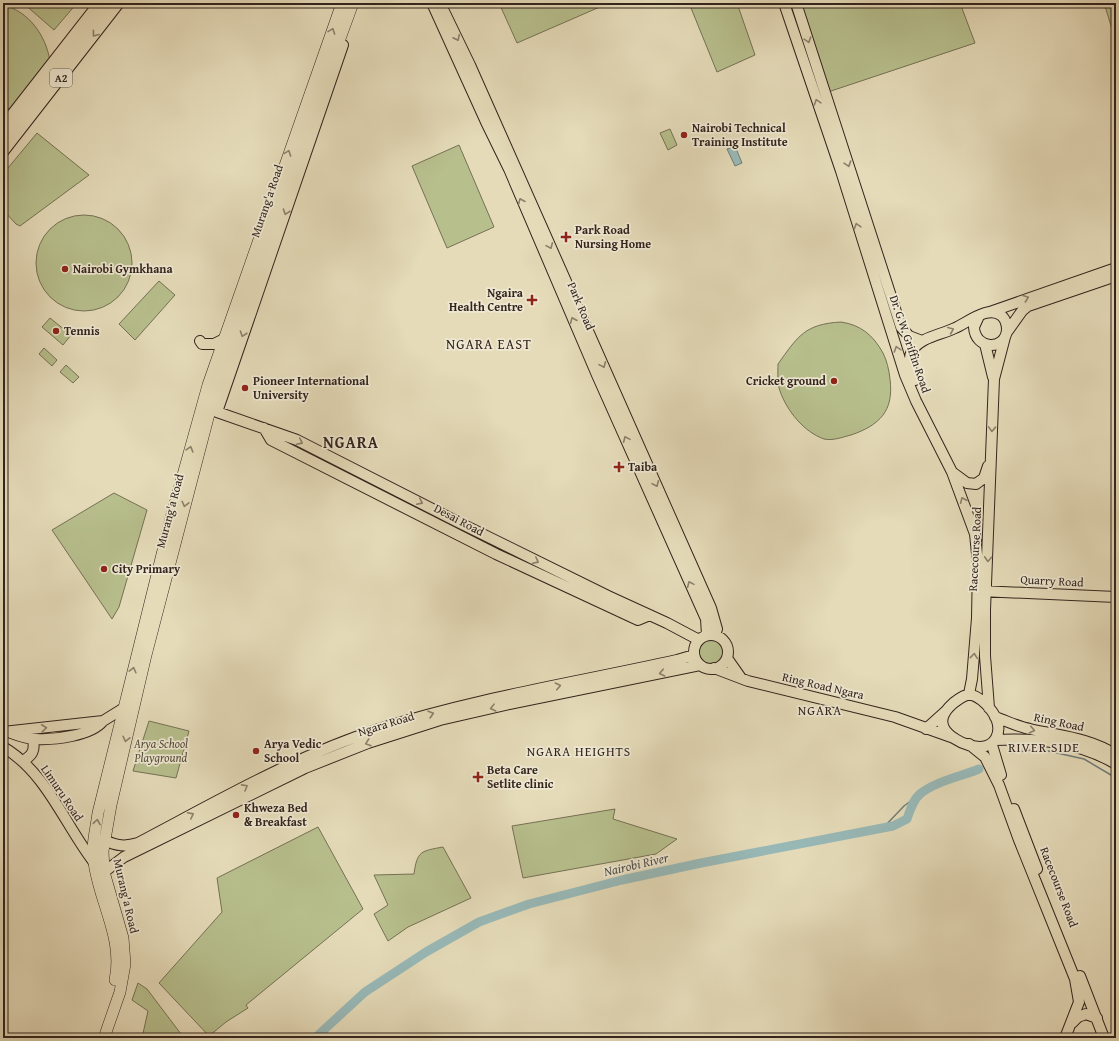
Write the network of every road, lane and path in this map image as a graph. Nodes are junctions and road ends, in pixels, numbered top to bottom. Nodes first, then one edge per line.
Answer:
1 (99, 3) edge
2 (108, 3) edge
3 (119, 3) edge
4 (342, 3) edge
5 (353, 3) edge
6 (359, 3) edge
7 (432, 3) edge
8 (440, 3) edge
9 (784, 3) edge
10 (796, 3) edge
11 (3, 126) edge
12 (3, 138) edge
13 (3, 152) edge
14 (1116, 268) edge
15 (1116, 276) edge
16 (990, 312) junction
17 (979, 316) junction
18 (1006, 335) junction
19 (224, 339) junction
20 (200, 341) dead end
21 (922, 341) junction
22 (985, 344) junction
23 (994, 379) junction
24 (217, 412) joint
25 (922, 412) junction
26 (264, 428) junction
27 (991, 458) junction
28 (952, 472) junction
29 (515, 550) junction
30 (510, 561) junction
31 (982, 591) junction
32 (1116, 597) edge
33 (650, 615) junction
34 (710, 617) junction
35 (707, 637) junction
36 (694, 655) junction
37 (727, 658) junction
38 (700, 664) junction
39 (714, 668) junction
40 (741, 678) junction
41 (543, 693) junction
42 (969, 694) junction
43 (124, 708) junction
44 (989, 708) junction
45 (947, 710) junction
46 (995, 716) junction
47 (103, 721) junction
48 (926, 729) junction
49 (4, 732) edge
50 (954, 738) junction
51 (33, 739) junction
52 (993, 742) junction
53 (969, 744) junction
54 (3, 748) edge
55 (1116, 754) edge
56 (23, 761) junction
57 (1116, 764) edge
58 (104, 840) junction
59 (93, 861) junction
60 (104, 872) junction
61 (115, 997) junction
62 (1096, 1018) junction
63 (1071, 1024) junction
64 (96, 1038) edge
65 (104, 1038) edge
66 (1064, 1038) edge
67 (1104, 1038) edge

1 - 11 main road
2 - 12 main road, A2
3 -> 13 main road, A2
19 -> 4 highway, Murang'a Road
5 -> 58 highway, Murang'a Road
6 -> 24 main road, Murang'a Road
34 -> 7 main road, Park Road
8 -> 34 main road, Park Road
25 -> 9 main road, Dr. G.W. Griffin Road
10 -> 21 main road, Dr. G.W. Griffin Road
16 -> 14 main road
15 - 18 main road
16 - 17 main road
16 - 18 main road
21 -> 17 main road
17 - 22 main road
18 - 22 main road
18 - 23 main road
19 - 20 main road
43 -> 19 highway, Murang'a Road
21 - 25 main road
22 - 23 main road
23 -> 27 main road, Racecourse Road
24 - 26 main road, Desai Road
25 - 28 main road, Dr. G.W. Griffin Road
26 -> 29 main road, Desai Road
26 - 30 main road, Desai Road
27 - 28 main road
27 -> 31 main road, Racecourse Road
31 -> 28 main road, Dr. G.W. Griffin Road
29 - 30 main road
29 -> 33 main road, Desai Road
30 - 33 main road, Desai Road
31 - 32 main road, Quarry Road
42 -> 31 main road, Dr. G.W. Griffin Road
31 - 44 main road, Racecourse Road
33 - 35 main road, Desai Road
34 - 35 main road
35 - 36 main road
35 - 37 main road
36 - 38 main road
41 -> 36 main road, Ngara Road
37 - 39 main road
37 - 40 main road
38 - 39 main road
38 -> 41 main road, Ngara Road
39 - 40 main road, Ring Road Ngara
40 - 48 main road, Ring Road Ngara
58 -> 41 main road, Ngara Road
41 -> 60 main road, Ngara Road
42 - 44 main road
42 - 45 main road
43 - 47 main road
59 -> 43 highway, Murang'a Road
44 - 46 main road
45 - 48 main road
45 - 50 main road
46 - 52 main road
46 -> 55 main road, Ring Road
49 -> 47 main road
47 - 51 main road
48 - 50 main road, Ring Road Ngara
49 - 51 main road
50 - 53 main road
51 - 56 main road
52 - 53 main road
52 - 57 main road, Ring Road
52 - 62 main road, Racecourse Road
53 - 63 main road, Racecourse Road
54 - 56 main road, Limuru Road
56 - 59 main road, Limuru Road
58 - 60 highway, Murang'a Road
59 - 61 highway, Murang'a Road
60 - 61 highway, Murang'a Road
61 - 64 highway, Murang'a Road
61 - 65 highway, Murang'a Road
62 - 63 main road
62 - 67 main road, Racecourse Road
63 - 66 main road

